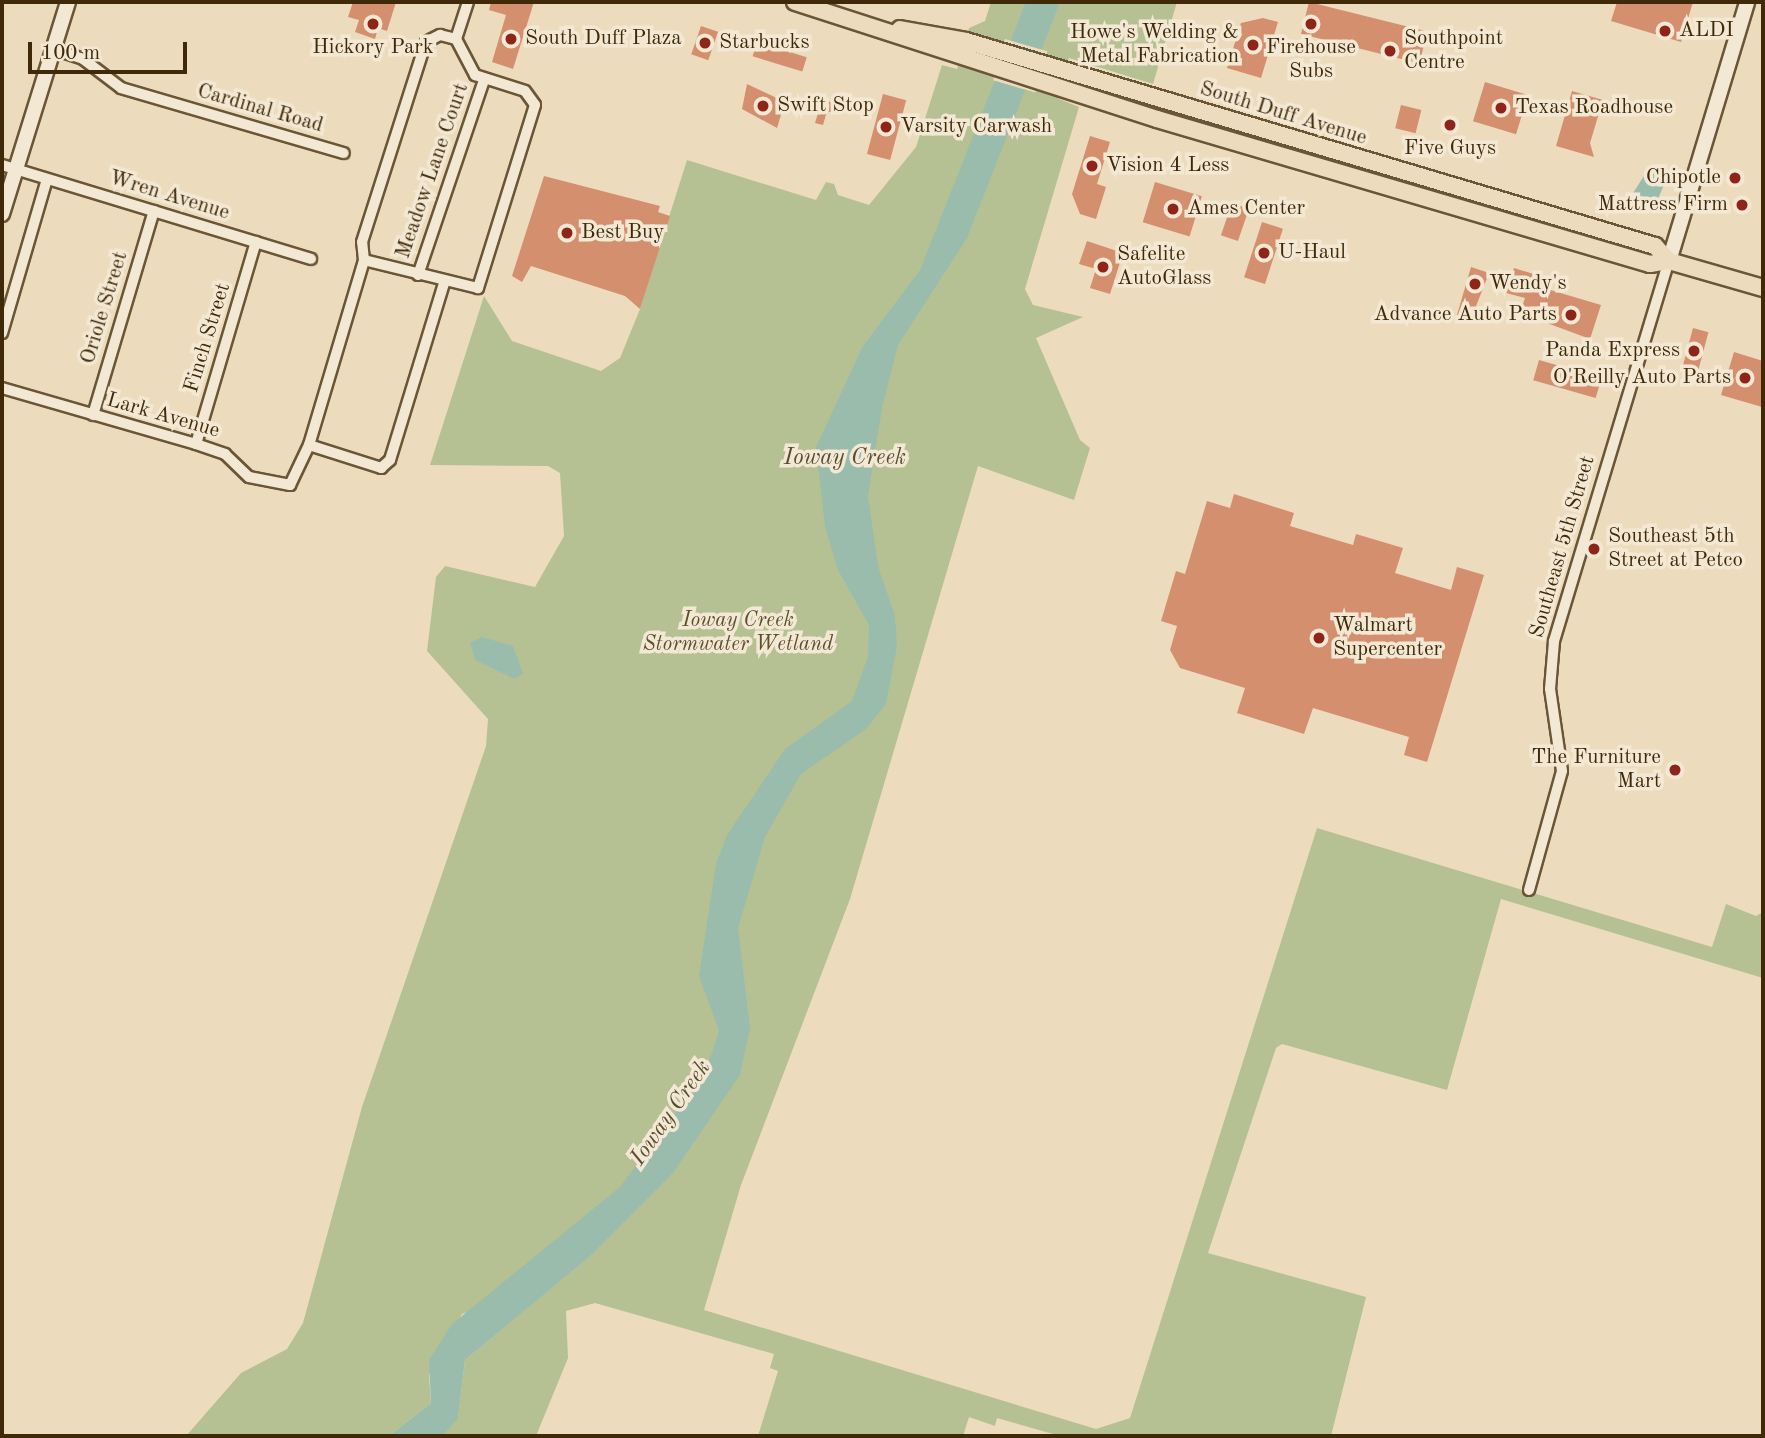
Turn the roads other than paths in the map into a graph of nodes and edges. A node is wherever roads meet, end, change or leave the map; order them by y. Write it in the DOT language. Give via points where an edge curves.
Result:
graph roads {
  1 [pos="68,2"];
  2 [pos="468,2"];
  3 [pos="795,2"];
  4 [pos="1747,2"];
  5 [pos="877,26"];
  6 [pos="456,39"];
  7 [pos="53,49"];
  8 [pos="484,80"];
  9 [pos="344,153"];
  10 [pos="9,167"];
  11 [pos="47,179"];
  12 [pos="154,211"];
  13 [pos="2,214"];
  14 [pos="256,242"];
  15 [pos="311,259"];
  16 [pos="364,260"];
  17 [pos="1670,261"];
  18 [pos="418,275"];
  19 [pos="444,283"];
  20 [pos="1763,288"];
  21 [pos="2,333"];
  22 [pos="2,388"];
  23 [pos="93,415"];
  24 [pos="196,444"];
  25 [pos="309,445"];
  26 [pos="1529,890"];
  1 -- 7 [label="street"];
  2 -- 6 [label="street"];
  3 -- 5 [label="main road, South Duff Avenue"];
  4 -- 17 [label="street"];
  5 -- 17 [label="main road, South Duff Avenue" via="960,60 1059,90 1650,264"];
  5 -- 17 [label="main road, South Duff Avenue" via="965,41 1655,246"];
  6 -- 8 [label="street, Meadow Lane Court"];
  6 -- 16 [label="street, Meadow Lane Court" via="440,35 426,42 362,243"];
  7 -- 9 [label="street, Cardinal Road" via="83,59 121,88"];
  7 -- 10 [label="street"];
  8 -- 18 [label="street, Meadow Lane Court"];
  8 -- 19 [label="street, Meadow Lane Court" via="525,91 535,105 478,288"];
  10 -- 11 [label="street, Wren Avenue"];
  10 -- 13 [label="street"];
  11 -- 12 [label="street, Wren Avenue"];
  11 -- 21 [label="street"];
  12 -- 14 [label="street, Wren Avenue"];
  12 -- 23 [label="street, Oriole Street"];
  14 -- 15 [label="street, Wren Avenue"];
  14 -- 24 [label="street, Finch Street"];
  16 -- 18 [label="street, Meadow Lane Court"];
  16 -- 25 [label="street, Meadow Lane Court"];
  17 -- 20 [label="main road, South Duff Avenue"];
  17 -- 26 [label="street, Southeast 5th Street" via="1554,641 1550,689 1562,771"];
  18 -- 19 [label="street, Meadow Lane Court"];
  19 -- 25 [label="street" via="390,460 381,468"];
  22 -- 23 [label="street, Lark Avenue"];
  23 -- 24 [label="street, Lark Avenue"];
  24 -- 25 [label="street, Lark Avenue" via="225,454 249,477 290,485"];
}
